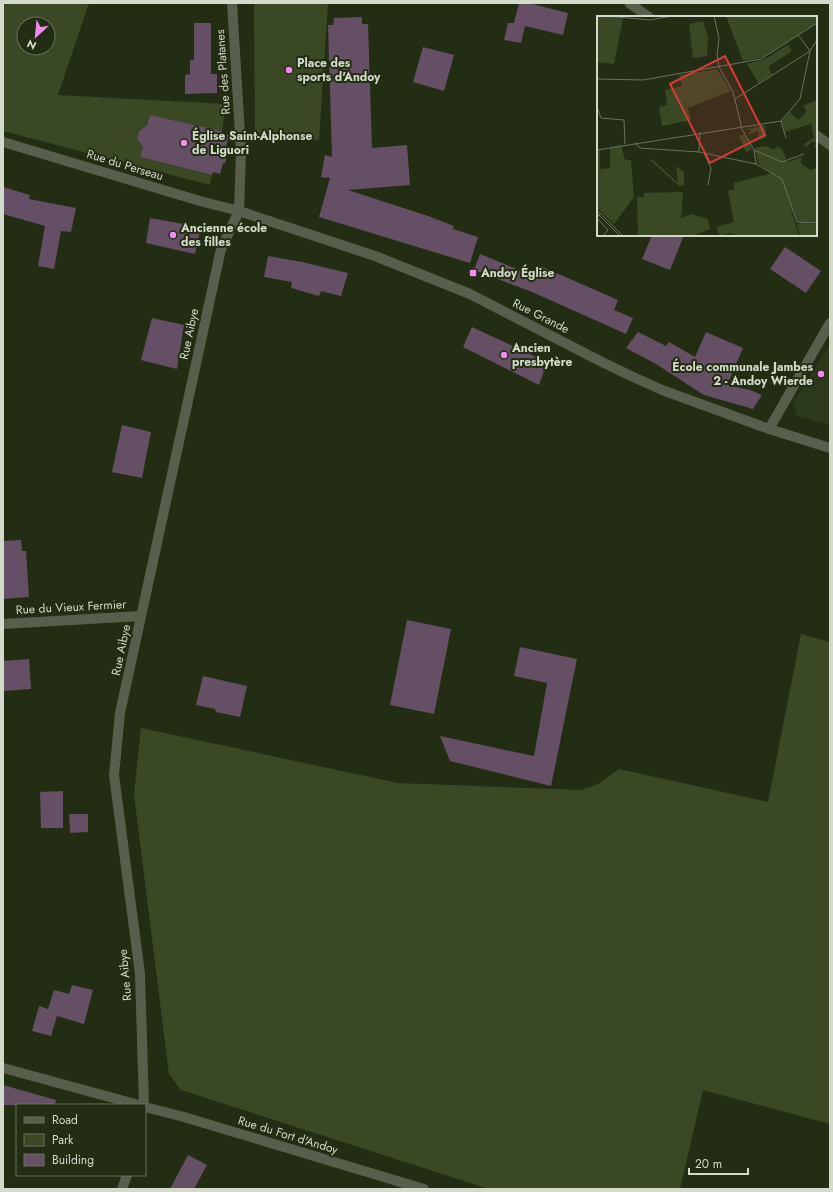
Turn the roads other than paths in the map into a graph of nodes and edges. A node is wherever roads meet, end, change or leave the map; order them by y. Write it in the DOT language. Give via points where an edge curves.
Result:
graph roads {
  1 [pos="232,3"];
  2 [pos="629,3"];
  3 [pos="648,16"];
  4 [pos="817,136"];
  5 [pos="3,142"];
  6 [pos="830,145"];
  7 [pos="239,212"];
  8 [pos="830,323"];
  9 [pos="769,429"];
  10 [pos="830,448"];
  11 [pos="141,616"];
  12 [pos="3,624"];
  13 [pos="3,1068"];
  14 [pos="135,1104"];
  15 [pos="145,1104"];
  16 [pos="146,1106"];
  17 [pos="127,1176"];
  18 [pos="122,1189"];
  19 [pos="424,1189"];
  1 -- 7 [label="street, Rue des Platanes" via="241,151"];
  2 -- 3 [label="street"];
  4 -- 6 [label="street"];
  5 -- 7 [label="street, Rue du Perseau"];
  7 -- 9 [label="street, Rue Grande" via="375,256 470,294 662,390"];
  7 -- 11 [label="street, Rue Aibye" via="221,249"];
  8 -- 9 [label="street"];
  9 -- 10 [label="street, Rue Grande"];
  11 -- 12 [label="street, Rue du Vieux Fermier"];
  11 -- 15 [label="street, Rue Aibye" via="120,713 114,775 140,974"];
  13 -- 14 [label="street"];
  16 -- 19 [label="street, Rue du Fort d'Andoy"];
  17 -- 18 [label="street"];
}
